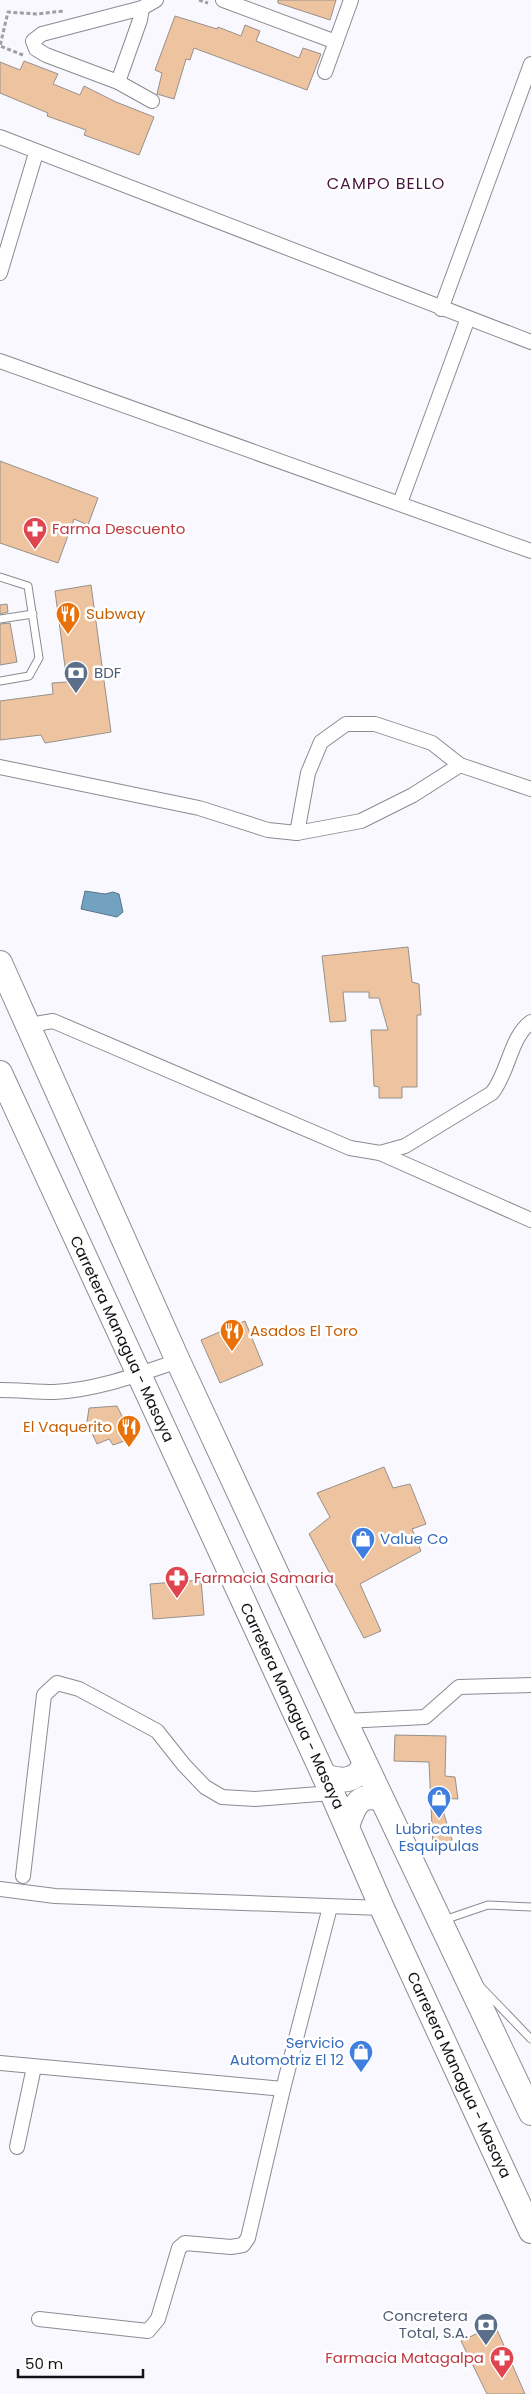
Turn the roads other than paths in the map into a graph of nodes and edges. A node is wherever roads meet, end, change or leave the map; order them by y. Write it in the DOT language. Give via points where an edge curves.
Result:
graph roads {
  1 [pos="156,0"];
  2 [pos="223,0"];
  3 [pos="351,0"];
  4 [pos="142,8"];
  5 [pos="336,42"];
  6 [pos="531,64"];
  7 [pos="325,72"];
  8 [pos="118,82"];
  9 [pos="152,101"];
  10 [pos="0,137"];
  11 [pos="36,153"];
  12 [pos="0,274"];
  13 [pos="441,309"];
  14 [pos="468,318"];
  15 [pos="531,342"];
  16 [pos="0,361"];
  17 [pos="400,503"];
  18 [pos="531,551"];
  19 [pos="0,577"];
  20 [pos="33,614"];
  21 [pos="0,619"];
  22 [pos="0,681"];
  23 [pos="460,765"];
  24 [pos="0,767"];
  25 [pos="531,789"];
  26 [pos="297,833"];
  27 [pos="0,963"];
  28 [pos="531,1022"];
  29 [pos="29,1025"];
  30 [pos="0,1073"];
  31 [pos="380,1153"];
  32 [pos="531,1220"];
  33 [pos="178,1360"];
  34 [pos="138,1375"];
  35 [pos="0,1390"];
  36 [pos="531,1685"];
  37 [pos="345,1721"];
  38 [pos="365,1765"];
  39 [pos="328,1784"];
  40 [pos="381,1799"];
  41 [pos="347,1826"];
  42 [pos="23,1876"];
  43 [pos="0,1888"];
  44 [pos="330,1907"];
  45 [pos="531,1907"];
  46 [pos="382,1908"];
  47 [pos="440,1922"];
  48 [pos="463,1967"];
  49 [pos="531,2039"];
  50 [pos="0,2064"];
  51 [pos="34,2067"];
  52 [pos="283,2088"];
  53 [pos="531,2113"];
  54 [pos="17,2147"];
  55 [pos="531,2231"];
  56 [pos="39,2319"];
  1 -- 4 [label="street"];
  2 -- 5 [label="street"];
  3 -- 5 [label="street"];
  4 -- 8 [label="street"];
  4 -- 8 [label="street" via="42,34 33,41 36,49 46,55"];
  5 -- 7 [label="street"];
  6 -- 13 [label="street"];
  8 -- 9 [label="street"];
  10 -- 11 [label="street"];
  11 -- 12 [label="street"];
  11 -- 13 [label="street"];
  13 -- 14 [label="street"];
  14 -- 15 [label="street"];
  14 -- 17 [label="street"];
  16 -- 17 [label="street"];
  17 -- 18 [label="street"];
  19 -- 20 [label="lane" via="28,586"];
  20 -- 21 [label="lane"];
  20 -- 22 [label="lane" via="39,658 28,676"];
  23 -- 25 [label="street"];
  23 -- 26 [label="street" via="413,795 360,821"];
  23 -- 26 [label="street" via="432,743 375,724 346,724 322,742 308,773"];
  24 -- 26 [label="street" via="199,808 268,830"];
  27 -- 29 [label="highway"];
  28 -- 31 [label="street" via="519,1034 501,1081 492,1092 405,1146"];
  29 -- 31 [label="street" via="53,1021 350,1148"];
  29 -- 33 [label="highway"];
  30 -- 34 [label="highway, Carretera Managua - Masaya"];
  31 -- 32 [label="street"];
  33 -- 34 [label="street"];
  33 -- 37 [label="highway"];
  34 -- 35 [label="street" via="63,1391"];
  34 -- 39 [label="highway, Carretera Managua - Masaya"];
  36 -- 37 [label="street" via="459,1687 425,1717"];
  37 -- 38 [label="highway"];
  38 -- 39 [label="highway" via="352,1779"];
  38 -- 40 [label="highway"];
  39 -- 41 [label="highway, Carretera Managua - Masaya"];
  39 -- 42 [label="street" via="255,1799 222,1797 205,1787 184,1766 157,1730 80,1689 57,1682 44,1695"];
  40 -- 41 [label="highway" via="371,1796 362,1799"];
  40 -- 47 [label="highway"];
  41 -- 46 [label="highway, Carretera Managua - Masaya"];
  43 -- 44 [label="street" via="55,1896"];
  44 -- 46 [label="street"];
  44 -- 52 [label="street"];
  45 -- 47 [label="lane" via="488,1905"];
  46 -- 55 [label="highway, Carretera Managua - Masaya"];
  47 -- 48 [label="highway"];
  48 -- 49 [label="lane"];
  48 -- 53 [label="highway"];
  50 -- 51 [label="street"];
  51 -- 52 [label="street"];
  51 -- 54 [label="street"];
  52 -- 56 [label="street" via="248,2238 243,2245 231,2248 185,2243 179,2248 158,2320 148,2331"];
}
